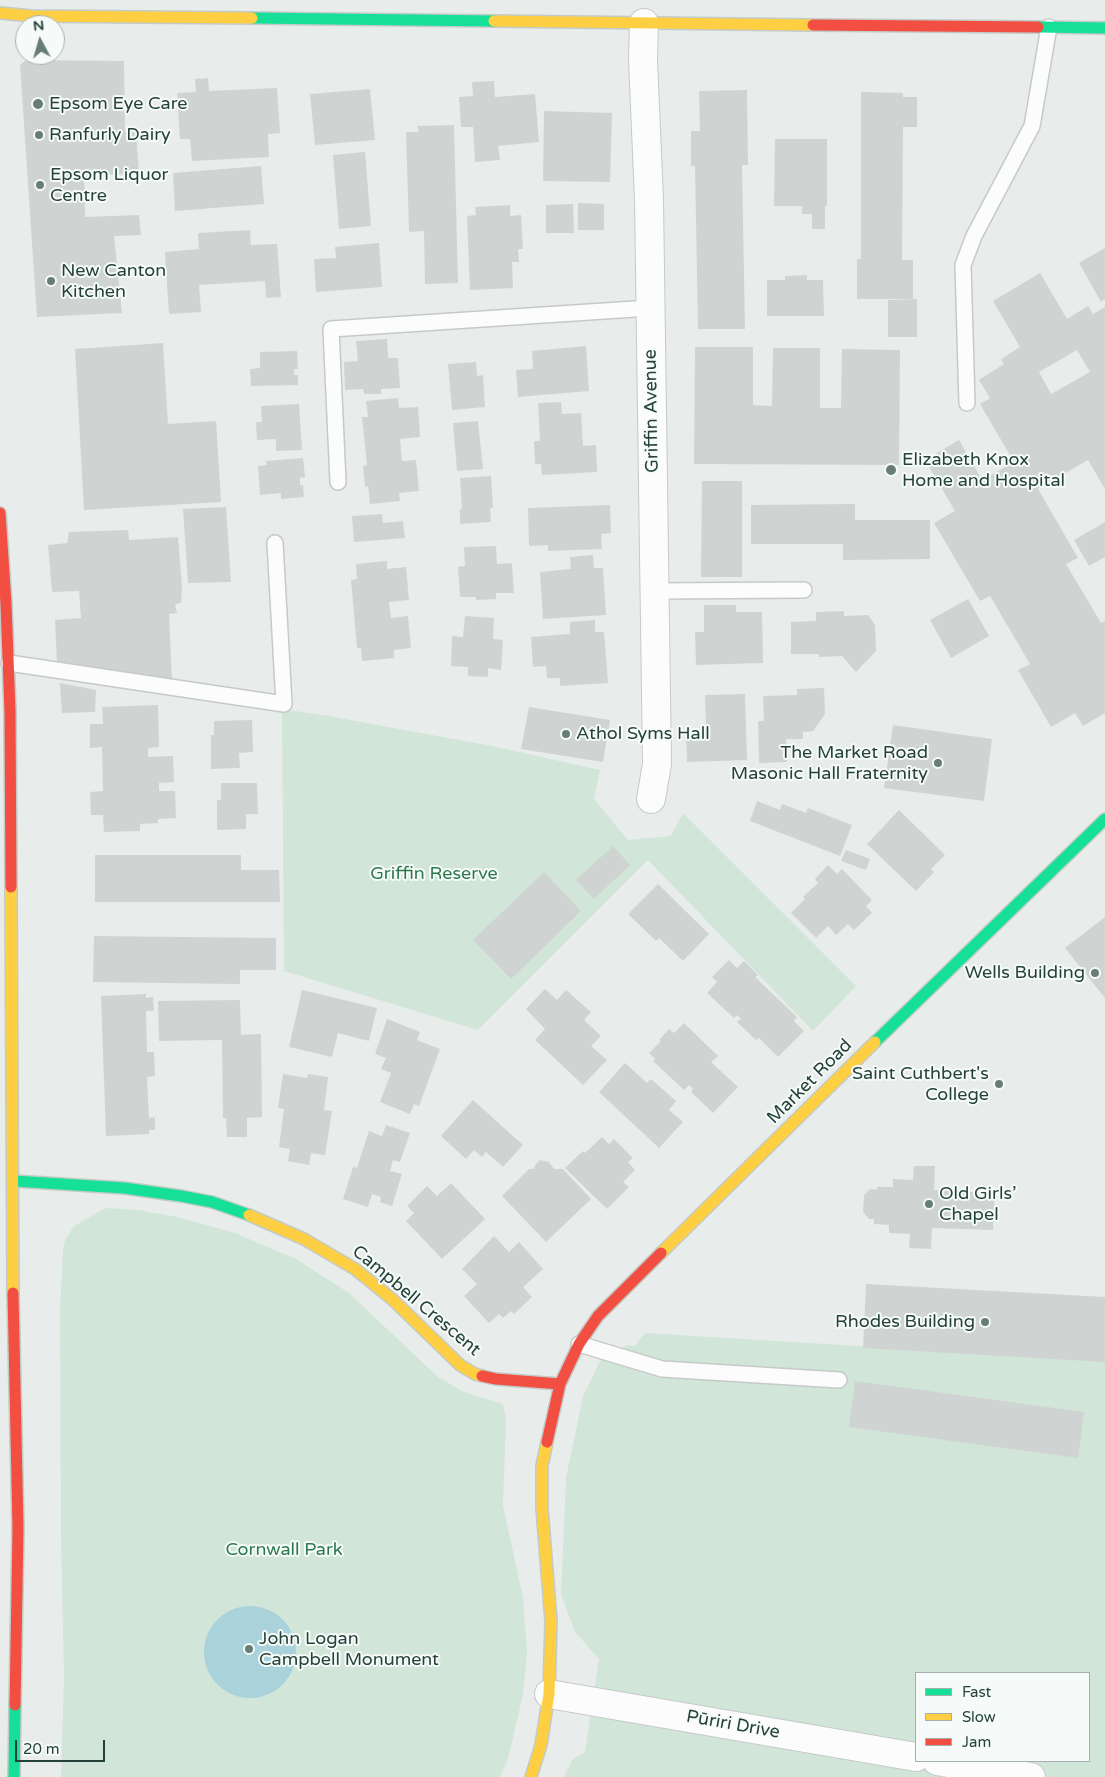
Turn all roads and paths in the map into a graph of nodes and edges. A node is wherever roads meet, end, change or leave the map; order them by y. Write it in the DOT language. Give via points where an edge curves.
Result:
graph roads {
  1 [pos="0,13"];
  2 [pos="644,23"];
  3 [pos="1049,27"];
  4 [pos="1105,28"];
  5 [pos="650,308"];
  6 [pos="967,403"];
  7 [pos="338,482"];
  8 [pos="0,513"];
  9 [pos="275,542"];
  10 [pos="804,590"];
  11 [pos="655,591"];
  12 [pos="8,663"];
  13 [pos="5,711"];
  14 [pos="650,799"];
  15 [pos="1105,819"];
  16 [pos="14,1181"];
  17 [pos="7,1292"];
  18 [pos="579,1344"];
  19 [pos="839,1380"];
  20 [pos="560,1384"];
  21 [pos="549,1694"];
  22 [pos="915,1757"];
  23 [pos="943,1762"];
  24 [pos="14,1777"];
  25 [pos="531,1777"];
  26 [pos="1031,1777"];
  1 -- 2 [label="main road" via="32,16"];
  2 -- 3 [label="main road"];
  2 -- 5 [label="street, Griffin Avenue"];
  3 -- 4 [label="main road"];
  3 -- 6 [label="lane" via="1032,126 974,236 963,265"];
  5 -- 7 [label="lane" via="331,329"];
  5 -- 11 [label="street, Griffin Avenue"];
  8 -- 12 [label="main road"];
  9 -- 12 [label="lane" via="284,704"];
  10 -- 11 [label="lane"];
  11 -- 14 [label="street, Griffin Avenue" via="657,764"];
  12 -- 13 [label="main road"];
  13 -- 16 [label="main road"];
  15 -- 18 [label="main road, Market Road" via="622,1291 598,1316"];
  16 -- 17 [label="main road"];
  16 -- 20 [label="main road, Campbell Crescent" via="124,1188 181,1196 212,1202 256,1217 304,1239 355,1269 392,1299 460,1365 475,1374 503,1380"];
  17 -- 24 [label="main road" via="18,1529"];
  18 -- 19 [label="lane" via="662,1369"];
  18 -- 20 [label="main road, Market Road"];
  20 -- 21 [label="main road" via="542,1466 551,1622"];
  21 -- 22 [label="street, Pūriri Drive"];
  21 -- 25 [label="main road" via="541,1745"];
  23 -- 26 [label="street"];
}
